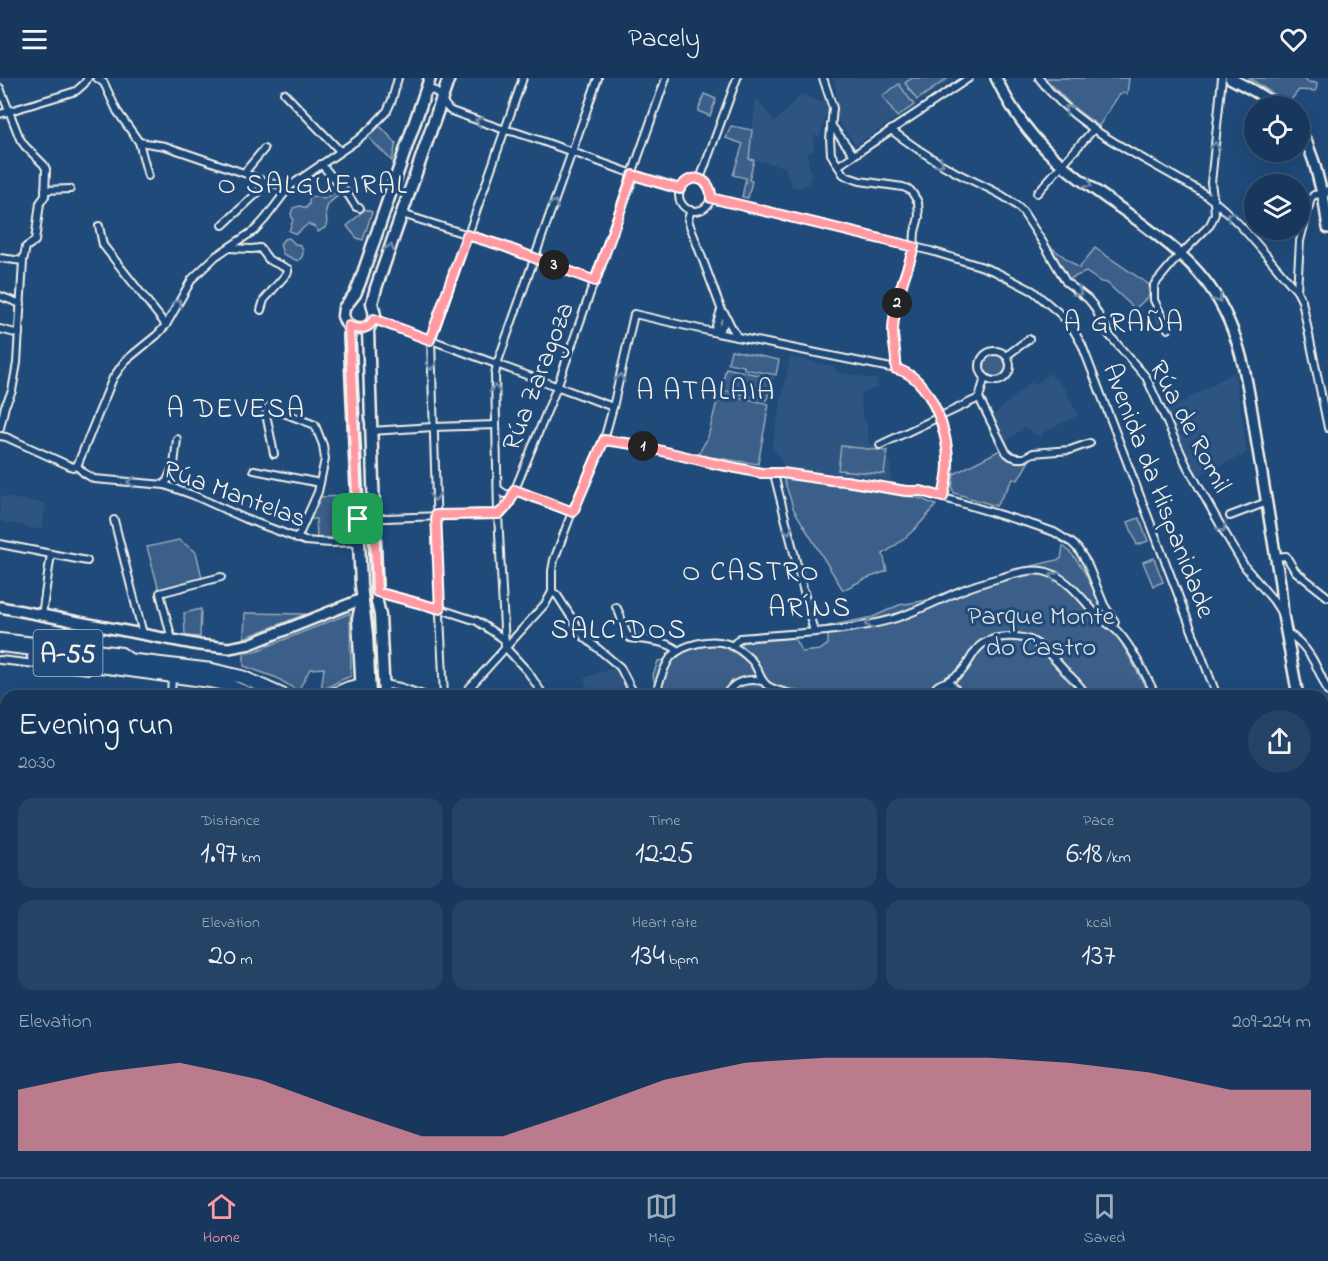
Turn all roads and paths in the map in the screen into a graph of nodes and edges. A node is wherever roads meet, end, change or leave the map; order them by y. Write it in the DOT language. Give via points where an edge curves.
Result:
graph roads {
  1 [pos="88,78"];
  2 [pos="97,78"];
  3 [pos="398,78"];
  4 [pos="430,78"];
  5 [pos="449,78"];
  6 [pos="524,78"];
  7 [pos="598,78"];
  8 [pos="666,78"];
  9 [pos="737,78"];
  10 [pos="823,78"];
  11 [pos="969,78"];
  12 [pos="996,78"];
  13 [pos="1039,78"];
  14 [pos="1222,78"];
  15 [pos="1230,78"];
  16 [pos="0,88"];
  17 [pos="284,93"];
  18 [pos="425,93"];
  19 [pos="1262,96"];
  20 [pos="441,100"];
  21 [pos="9,111"];
  22 [pos="0,114"];
  23 [pos="830,124"];
  24 [pos="505,130"];
  25 [pos="891,130"];
  26 [pos="1093,130"];
  27 [pos="139,142"];
  28 [pos="264,149"];
  29 [pos="340,151"];
  30 [pos="573,152"];
  31 [pos="1310,152"];
  32 [pos="854,155"];
  33 [pos="321,164"];
  34 [pos="1062,165"];
  35 [pos="838,166"];
  36 [pos="244,173"];
  37 [pos="633,175"];
  38 [pos="148,176"];
  39 [pos="700,179"];
  40 [pos="267,183"];
  41 [pos="290,186"];
  42 [pos="70,189"];
  43 [pos="680,189"];
  44 [pos="45,190"];
  45 [pos="1325,192"];
  46 [pos="1037,193"];
  47 [pos="711,198"];
  48 [pos="1214,202"];
  49 [pos="360,208"];
  50 [pos="691,210"];
  51 [pos="402,214"];
  52 [pos="223,225"];
  53 [pos="99,226"];
  54 [pos="1328,228"];
  55 [pos="467,235"];
  56 [pos="914,247"];
  57 [pos="229,248"];
  58 [pos="1181,254"];
  59 [pos="0,258"];
  60 [pos="535,259"];
  61 [pos="23,261"];
  62 [pos="595,281"];
  63 [pos="1297,291"];
  64 [pos="0,296"];
  65 [pos="352,298"];
  66 [pos="372,303"];
  67 [pos="21,304"];
  68 [pos="721,309"];
  69 [pos="261,310"];
  70 [pos="372,322"];
  71 [pos="166,325"];
  72 [pos="349,326"];
  73 [pos="0,329"];
  74 [pos="1168,329"];
  75 [pos="717,333"];
  76 [pos="19,334"];
  77 [pos="737,336"];
  78 [pos="1029,339"];
  79 [pos="430,340"];
  80 [pos="1006,356"];
  81 [pos="497,364"];
  82 [pos="896,369"];
  83 [pos="985,377"];
  84 [pos="557,387"];
  85 [pos="979,398"];
  86 [pos="613,407"];
  87 [pos="939,416"];
  88 [pos="496,424"];
  89 [pos="433,427"];
  90 [pos="0,428"];
  91 [pos="1328,428"];
  92 [pos="371,431"];
  93 [pos="0,436"];
  94 [pos="177,440"];
  95 [pos="604,440"];
  96 [pos="1090,444"];
  97 [pos="880,445"];
  98 [pos="274,454"];
  99 [pos="77,466"];
  100 [pos="254,470"];
  101 [pos="774,474"];
  102 [pos="320,483"];
  103 [pos="165,485"];
  104 [pos="498,489"];
  105 [pos="514,493"];
  106 [pos="943,497"];
  107 [pos="1267,502"];
  108 [pos="573,512"];
  109 [pos="498,514"];
  110 [pos="436,515"];
  111 [pos="1230,516"];
  112 [pos="374,518"];
  113 [pos="358,519"];
  114 [pos="114,520"];
  115 [pos="297,539"];
  116 [pos="359,542"];
  117 [pos="0,544"];
  118 [pos="51,554"];
  119 [pos="1275,557"];
  120 [pos="87,561"];
  121 [pos="221,577"];
  122 [pos="552,592"];
  123 [pos="377,597"];
  124 [pos="1328,597"];
  125 [pos="362,599"];
  126 [pos="0,607"];
  127 [pos="616,607"];
  128 [pos="440,609"];
  129 [pos="42,615"];
  130 [pos="1283,615"];
  131 [pos="1113,627"];
  132 [pos="814,632"];
  133 [pos="1286,632"];
  134 [pos="143,634"];
  135 [pos="0,637"];
  136 [pos="172,640"];
  137 [pos="505,643"];
  138 [pos="0,645"];
  139 [pos="732,646"];
  140 [pos="678,651"];
  141 [pos="0,653"];
  142 [pos="0,660"];
  143 [pos="136,666"];
  144 [pos="172,675"];
  145 [pos="762,681"];
  146 [pos="946,682"];
  147 [pos="384,684"];
  148 [pos="657,688"];
  149 [pos="171,690"];
  150 [pos="240,690"];
  151 [pos="271,690"];
  152 [pos="343,690"];
  153 [pos="362,690"];
  154 [pos="370,690"];
  155 [pos="377,690"];
  156 [pos="384,690"];
  157 [pos="409,690"];
  158 [pos="444,690"];
  159 [pos="467,690"];
  160 [pos="540,690"];
  161 [pos="631,690"];
  162 [pos="729,690"];
  163 [pos="777,690"];
  164 [pos="935,690"];
  165 [pos="956,690"];
  166 [pos="1082,690"];
  167 [pos="1153,690"];
  168 [pos="1215,690"];
  169 [pos="1297,690"];
  170 [pos="1327,690"];
  1 -- 21 [label="street" via="76,91"];
  2 -- 27 [label="street" via="104,83 117,111"];
  3 -- 29 [label="street" via="387,111 367,132"];
  4 -- 18 [label="main road"];
  5 -- 20 [label="main road"];
  6 -- 24 [label="street"];
  7 -- 30 [label="street"];
  8 -- 37 [label="street, Rúa Zaragoza"];
  9 -- 39 [label="street"];
  10 -- 23 [label="street" via="833,108"];
  11 -- 25 [label="street"];
  12 -- 34 [label="main road" via="1035,138"];
  26 -- 13 [label="street, one-way"];
  48 -- 14 [label="street, one-way" via="1211,183"];
  15 -- 19 [label="main road"];
  16 -- 21 [label="street"];
  17 -- 29 [label="street"];
  18 -- 20 [label="street" via="433,90"];
  18 -- 65 [label="main road"];
  24 -- 20 [label="street, one-way" via="451,111"];
  20 -- 51 [label="main road"];
  21 -- 22 [label="street"];
  21 -- 44 [label="street" via="25,146 46,169"];
  23 -- 32 [label="street"];
  23 -- 35 [label="street" via="831,154"];
  24 -- 30 [label="street"];
  24 -- 55 [label="street"];
  25 -- 32 [label="street"];
  25 -- 130 [label="street, Rúa de Romil, one-way" via="951,170 1019,207 1066,282 1088,299 1110,336 1146,377 1188,466 1234,549"];
  26 -- 34 [label="street"];
  26 -- 48 [label="street"];
  27 -- 36 [label="street" via="165,146"];
  27 -- 38 [label="street"];
  28 -- 36 [label="street"];
  29 -- 33 [label="street"];
  30 -- 37 [label="street"];
  60 -- 30 [label="street, one-way"];
  31 -- 45 [label="main road"];
  32 -- 35 [label="street"];
  33 -- 41 [label="street"];
  33 -- 49 [label="street"];
  34 -- 46 [label="street"];
  34 -- 58 [label="main road, one-way"];
  35 -- 56 [label="street" via="848,177 903,187 914,194 919,212"];
  36 -- 40 [label="street"];
  37 -- 43 [label="street"];
  37 -- 62 [label="street, Rúa Zaragoza"];
  39 -- 43 [label="street" via="686,182"];
  39 -- 47 [label="street" via="708,185"];
  40 -- 41 [label="street"];
  40 -- 52 [label="street"];
  41 -- 57 [label="street" via="255,230"];
  42 -- 44 [label="street"];
  43 -- 50 [label="street" via="680,200"];
  44 -- 61 [label="street" via="35,241 26,247"];
  45 -- 54 [label="main road"];
  45 -- 63 [label="street" via="1311,198 1300,242"];
  47 -- 50 [label="street" via="704,208"];
  47 -- 56 [label="street, Avenida da Hispanidade"];
  48 -- 58 [label="street" via="1215,214 1210,225"];
  63 -- 48 [label="street, one-way" via="1237,221"];
  50 -- 68 [label="street" via="688,223"];
  51 -- 55 [label="street"];
  66 -- 51 [label="main road, one-way"];
  53 -- 71 [label="street" via="103,245"];
  55 -- 60 [label="street"];
  55 -- 79 [label="street"];
  56 -- 82 [label="street" via="898,296 893,327"];
  56 -- 168 [label="street, Avenida da Hispanidade" via="1004,276 1033,291 1070,324 1087,358"];
  57 -- 69 [label="street" via="260,248 269,260 288,269"];
  71 -- 57 [label="street, one-way" via="192,279"];
  58 -- 74 [label="street" via="1154,285 1154,300"];
  58 -- 107 [label="main road, one-way" via="1213,291 1234,332 1245,369"];
  59 -- 61 [label="street"];
  60 -- 62 [label="street"];
  60 -- 81 [label="street"];
  61 -- 67 [label="street"];
  62 -- 84 [label="street, Rúa Zaragoza"];
  63 -- 91 [label="street"];
  64 -- 67 [label="street"];
  65 -- 66 [label="main road" via="363,297"];
  65 -- 72 [label="main road" via="343,312"];
  66 -- 70 [label="main road"];
  67 -- 76 [label="street"];
  68 -- 75 [label="street"];
  68 -- 77 [label="street"];
  70 -- 72 [label="main road" via="360,330"];
  70 -- 79 [label="street"];
  70 -- 92 [label="main road" via="368,332"];
  71 -- 99 [label="street" via="125,361 113,378"];
  72 -- 113 [label="main road"];
  73 -- 76 [label="street"];
  75 -- 77 [label="street"];
  86 -- 75 [label="street, one-way" via="634,314"];
  76 -- 90 [label="street" via="12,391"];
  77 -- 82 [label="street"];
  78 -- 80 [label="street"];
  79 -- 81 [label="street"];
  79 -- 89 [label="street, one-way"];
  80 -- 83 [label="street" via="1010,366 1007,375 994,381"];
  80 -- 83 [label="street" via="993,351 985,356 980,369"];
  81 -- 84 [label="street"];
  88 -- 81 [label="street, one-way"];
  82 -- 87 [label="street" via="908,373 919,384"];
  83 -- 85 [label="street"];
  84 -- 86 [label="street"];
  84 -- 105 [label="street, Rúa Zaragoza"];
  85 -- 87 [label="street"];
  85 -- 96 [label="street" via="1011,456 1024,458 1033,453"];
  86 -- 95 [label="street"];
  87 -- 97 [label="street"];
  87 -- 106 [label="street" via="948,454"];
  88 -- 89 [label="street"];
  88 -- 104 [label="street"];
  89 -- 92 [label="street"];
  89 -- 110 [label="street, one-way"];
  92 -- 112 [label="main road"];
  93 -- 99 [label="street, Rúa Mantelas"];
  94 -- 103 [label="street" via="174,465"];
  95 -- 101 [label="street"];
  95 -- 108 [label="street"];
  98 -- 102 [label="street" via="268,407 315,425 325,459"];
  103 -- 99 [label="street, Rúa Mantelas, one-way" via="94,479"];
  100 -- 102 [label="street"];
  101 -- 106 [label="street"];
  101 -- 132 [label="street, one-way"];
  102 -- 115 [label="street"];
  103 -- 115 [label="street, Rúa Mantelas"];
  104 -- 105 [label="street" via="505,494"];
  104 -- 109 [label="street"];
  105 -- 108 [label="street"];
  105 -- 109 [label="street, Rúa Zaragoza"];
  106 -- 131 [label="street" via="1054,532 1072,543 1087,563 1115,622"];
  107 -- 111 [label="street"];
  107 -- 119 [label="main road"];
  108 -- 122 [label="street" via="554,560"];
  109 -- 110 [label="street"];
  109 -- 137 [label="street"];
  110 -- 112 [label="street"];
  110 -- 128 [label="street"];
  112 -- 113 [label="street"];
  112 -- 123 [label="main road"];
  113 -- 116 [label="main road"];
  114 -- 134 [label="street"];
  115 -- 116 [label="street, Rúa Mantelas" via="316,543"];
  116 -- 125 [label="main road"];
  117 -- 118 [label="street"];
  118 -- 120 [label="street"];
  118 -- 129 [label="street"];
  119 -- 124 [label="street" via="1286,556 1295,572"];
  119 -- 130 [label="main road"];
  121 -- 136 [label="street" via="160,593"];
  122 -- 137 [label="street" via="546,603"];
  122 -- 161 [label="street" via="584,637 620,667"];
  123 -- 128 [label="street"];
  123 -- 147 [label="main road"];
  123 -- 155 [label="main road"];
  125 -- 136 [label="main road" via="250,644 218,648"];
  125 -- 153 [label="main road" via="358,619"];
  125 -- 154 [label="main road"];
  126 -- 129 [label="main road"];
  127 -- 140 [label="street" via="630,638 664,643"];
  128 -- 137 [label="street" via="477,621"];
  128 -- 158 [label="street"];
  129 -- 134 [label="main road"];
  130 -- 133 [label="main road"];
  131 -- 132 [label="street, one-way" via="1069,585 1053,574 1036,571 972,586 893,619"];
  131 -- 167 [label="street"];
  132 -- 139 [label="street" via="740,638"];
  133 -- 169 [label="main road"];
  133 -- 170 [label="street" via="1313,659"];
  134 -- 136 [label="main road"];
  135 -- 143 [label="street" via="122,651"];
  137 -- 159 [label="street"];
  137 -- 160 [label="street"];
  138 -- 143 [label="highway, A-55"];
  139 -- 140 [label="street" via="702,643"];
  139 -- 145 [label="street" via="753,662"];
  140 -- 148 [label="street" via="670,658"];
  141 -- 143 [label="highway, A-55"];
  142 -- 143 [label="street" via="119,674"];
  143 -- 144 [label="highway, A-55"];
  143 -- 151 [label="highway, A-55" via="212,670 242,677"];
  144 -- 149 [label="street"];
  144 -- 150 [label="highway, A-55"];
  145 -- 162 [label="street" via="742,681"];
  145 -- 163 [label="street"];
  146 -- 164 [label="street"];
  146 -- 165 [label="street"];
  146 -- 166 [label="street" via="962,672 984,643 1014,638 1035,642"];
  147 -- 156 [label="main road"];
  147 -- 157 [label="street"];
  152 -- 153 [label="highway"];
}
